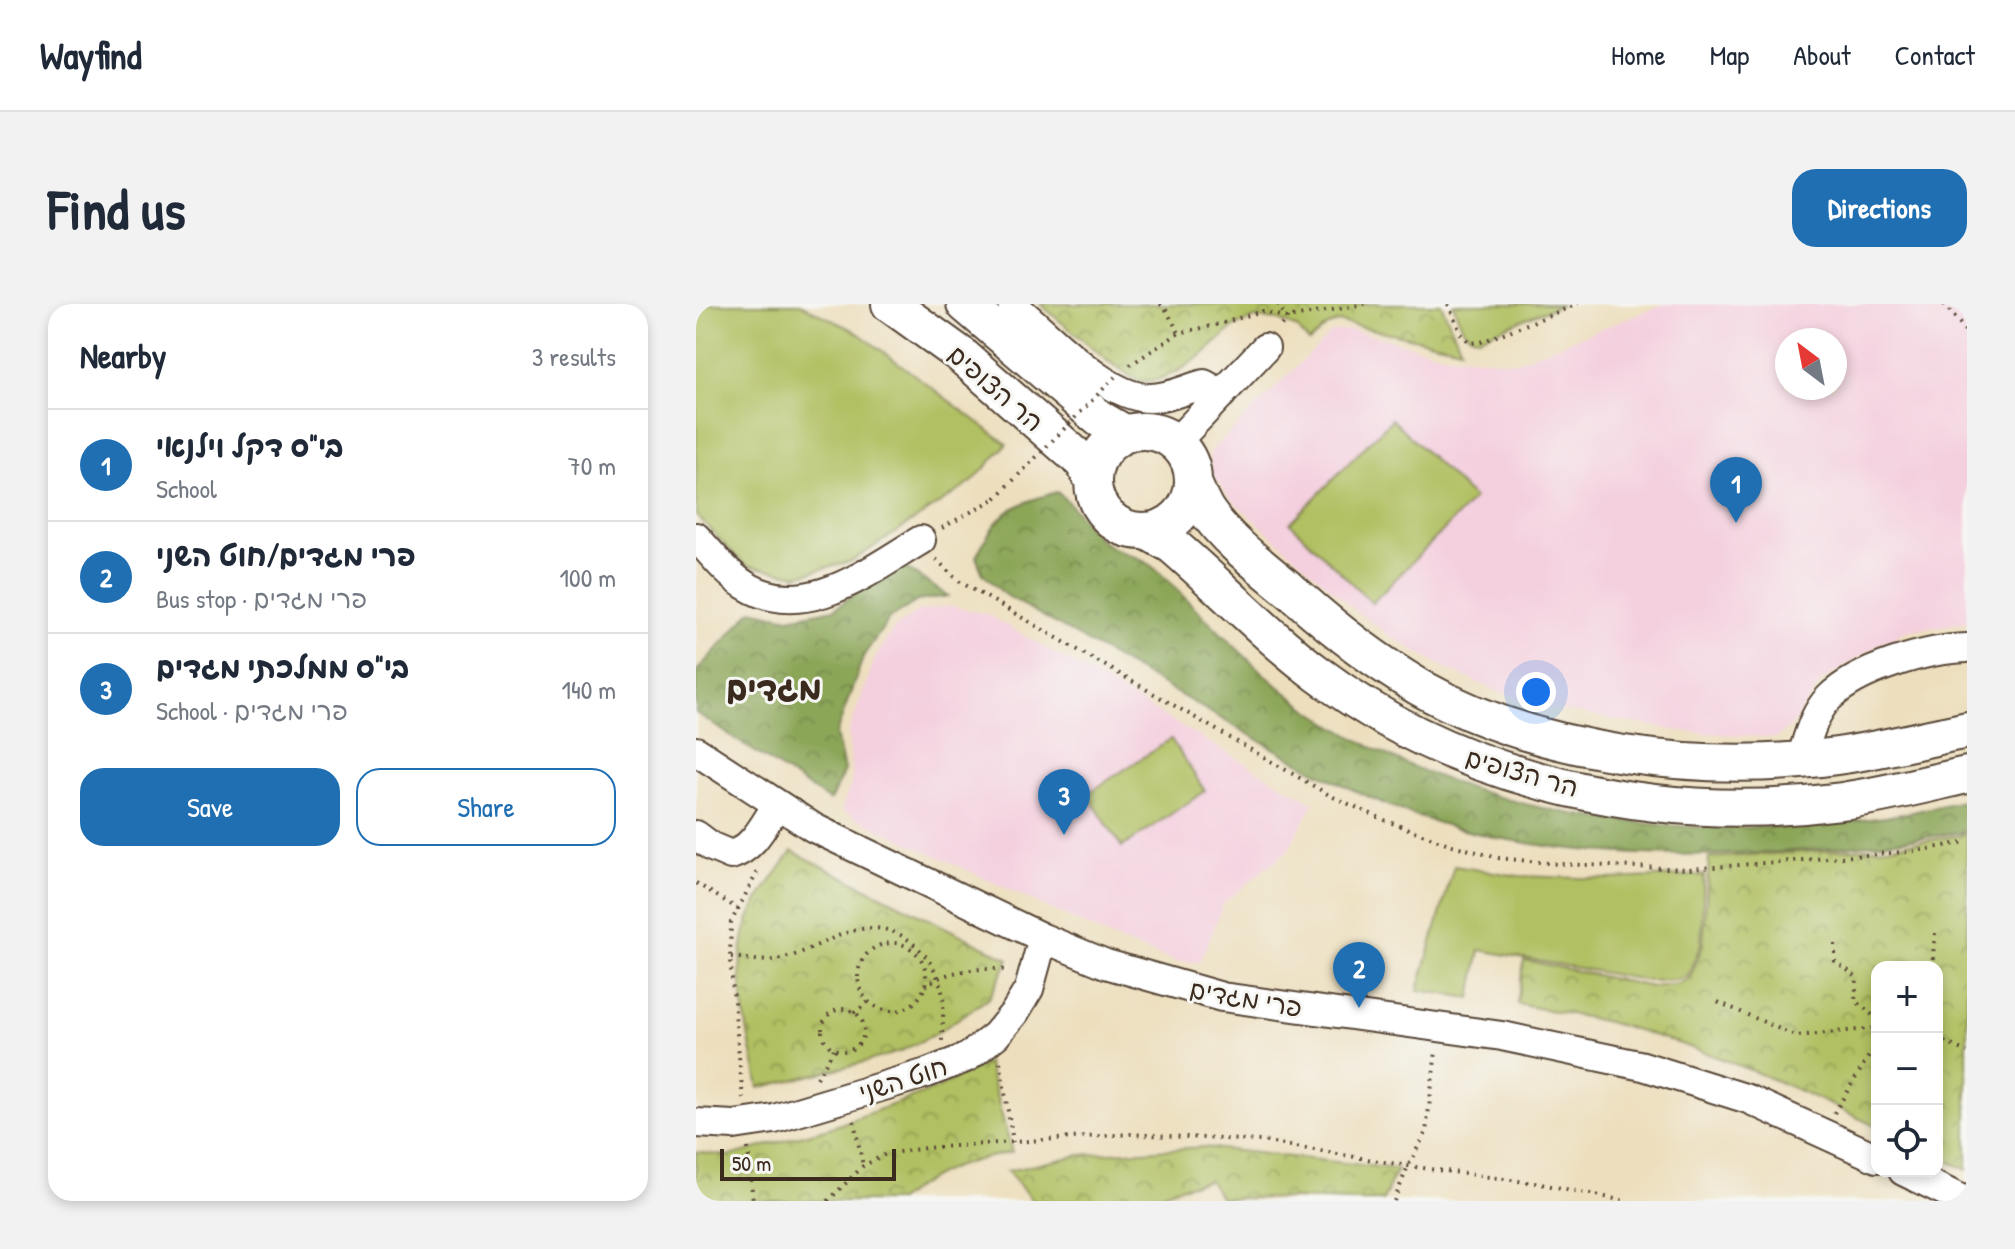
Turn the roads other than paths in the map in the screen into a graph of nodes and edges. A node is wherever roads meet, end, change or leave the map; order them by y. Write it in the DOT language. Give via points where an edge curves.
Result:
graph roads {
  1 [pos="890,304"];
  2 [pos="965,304"];
  3 [pos="1012,304"];
  4 [pos="1265,348"];
  5 [pos="1222,394"];
  6 [pos="1126,434"];
  7 [pos="1175,443"];
  8 [pos="1093,480"];
  9 [pos="1193,483"];
  10 [pos="1147,531"];
  11 [pos="696,537"];
  12 [pos="921,540"];
  13 [pos="1967,648"];
  14 [pos="1967,730"];
  15 [pos="696,751"];
  16 [pos="1801,759"];
  17 [pos="1967,775"];
  18 [pos="777,805"];
  19 [pos="696,835"];
  20 [pos="1043,938"];
  21 [pos="696,1123"];
  22 [pos="1871,1155"];
  23 [pos="1915,1177"];
  24 [pos="1965,1201"];
  1 -- 8 [label="main road, הר הצופים" via="961,355 1083,462"];
  2 -- 6 [label="main road, הר הצופים" via="1100,419"];
  3 -- 5 [label="street" via="1084,367 1126,395 1169,396 1204,384"];
  4 -- 5 [label="street"];
  5 -- 7 [label="street"];
  6 -- 7 [label="main road" via="1160,434"];
  6 -- 8 [label="main road" via="1105,448"];
  7 -- 9 [label="main road" via="1191,466"];
  8 -- 10 [label="main road" via="1096,498 1114,522"];
  9 -- 10 [label="main road" via="1180,515"];
  9 -- 16 [label="main road, הר הצופים" via="1224,531 1343,638 1421,688 1467,710 1620,753 1717,762"];
  10 -- 17 [label="main road, הר הצופים" via="1172,545 1316,673 1400,727 1497,769 1613,797 1730,806 1842,801"];
  11 -- 12 [label="street" via="745,585 776,599 833,591"];
  13 -- 16 [label="street" via="1918,654 1844,686 1818,713"];
  14 -- 16 [label="main road, הר הצופים" via="1836,757"];
  15 -- 18 [label="street, פרי מגדים"];
  18 -- 19 [label="street" via="748,848 738,853 712,847"];
  18 -- 20 [label="street, פרי מגדים" via="814,828"];
  20 -- 21 [label="street, חוט השני, bridge" via="1034,974 1015,1012 968,1057 774,1119"];
  20 -- 22 [label="street, פרי מגדים" via="1106,964 1222,997 1502,1036 1643,1066 1748,1099"];
  23 -- 24 [label="street"];
}
